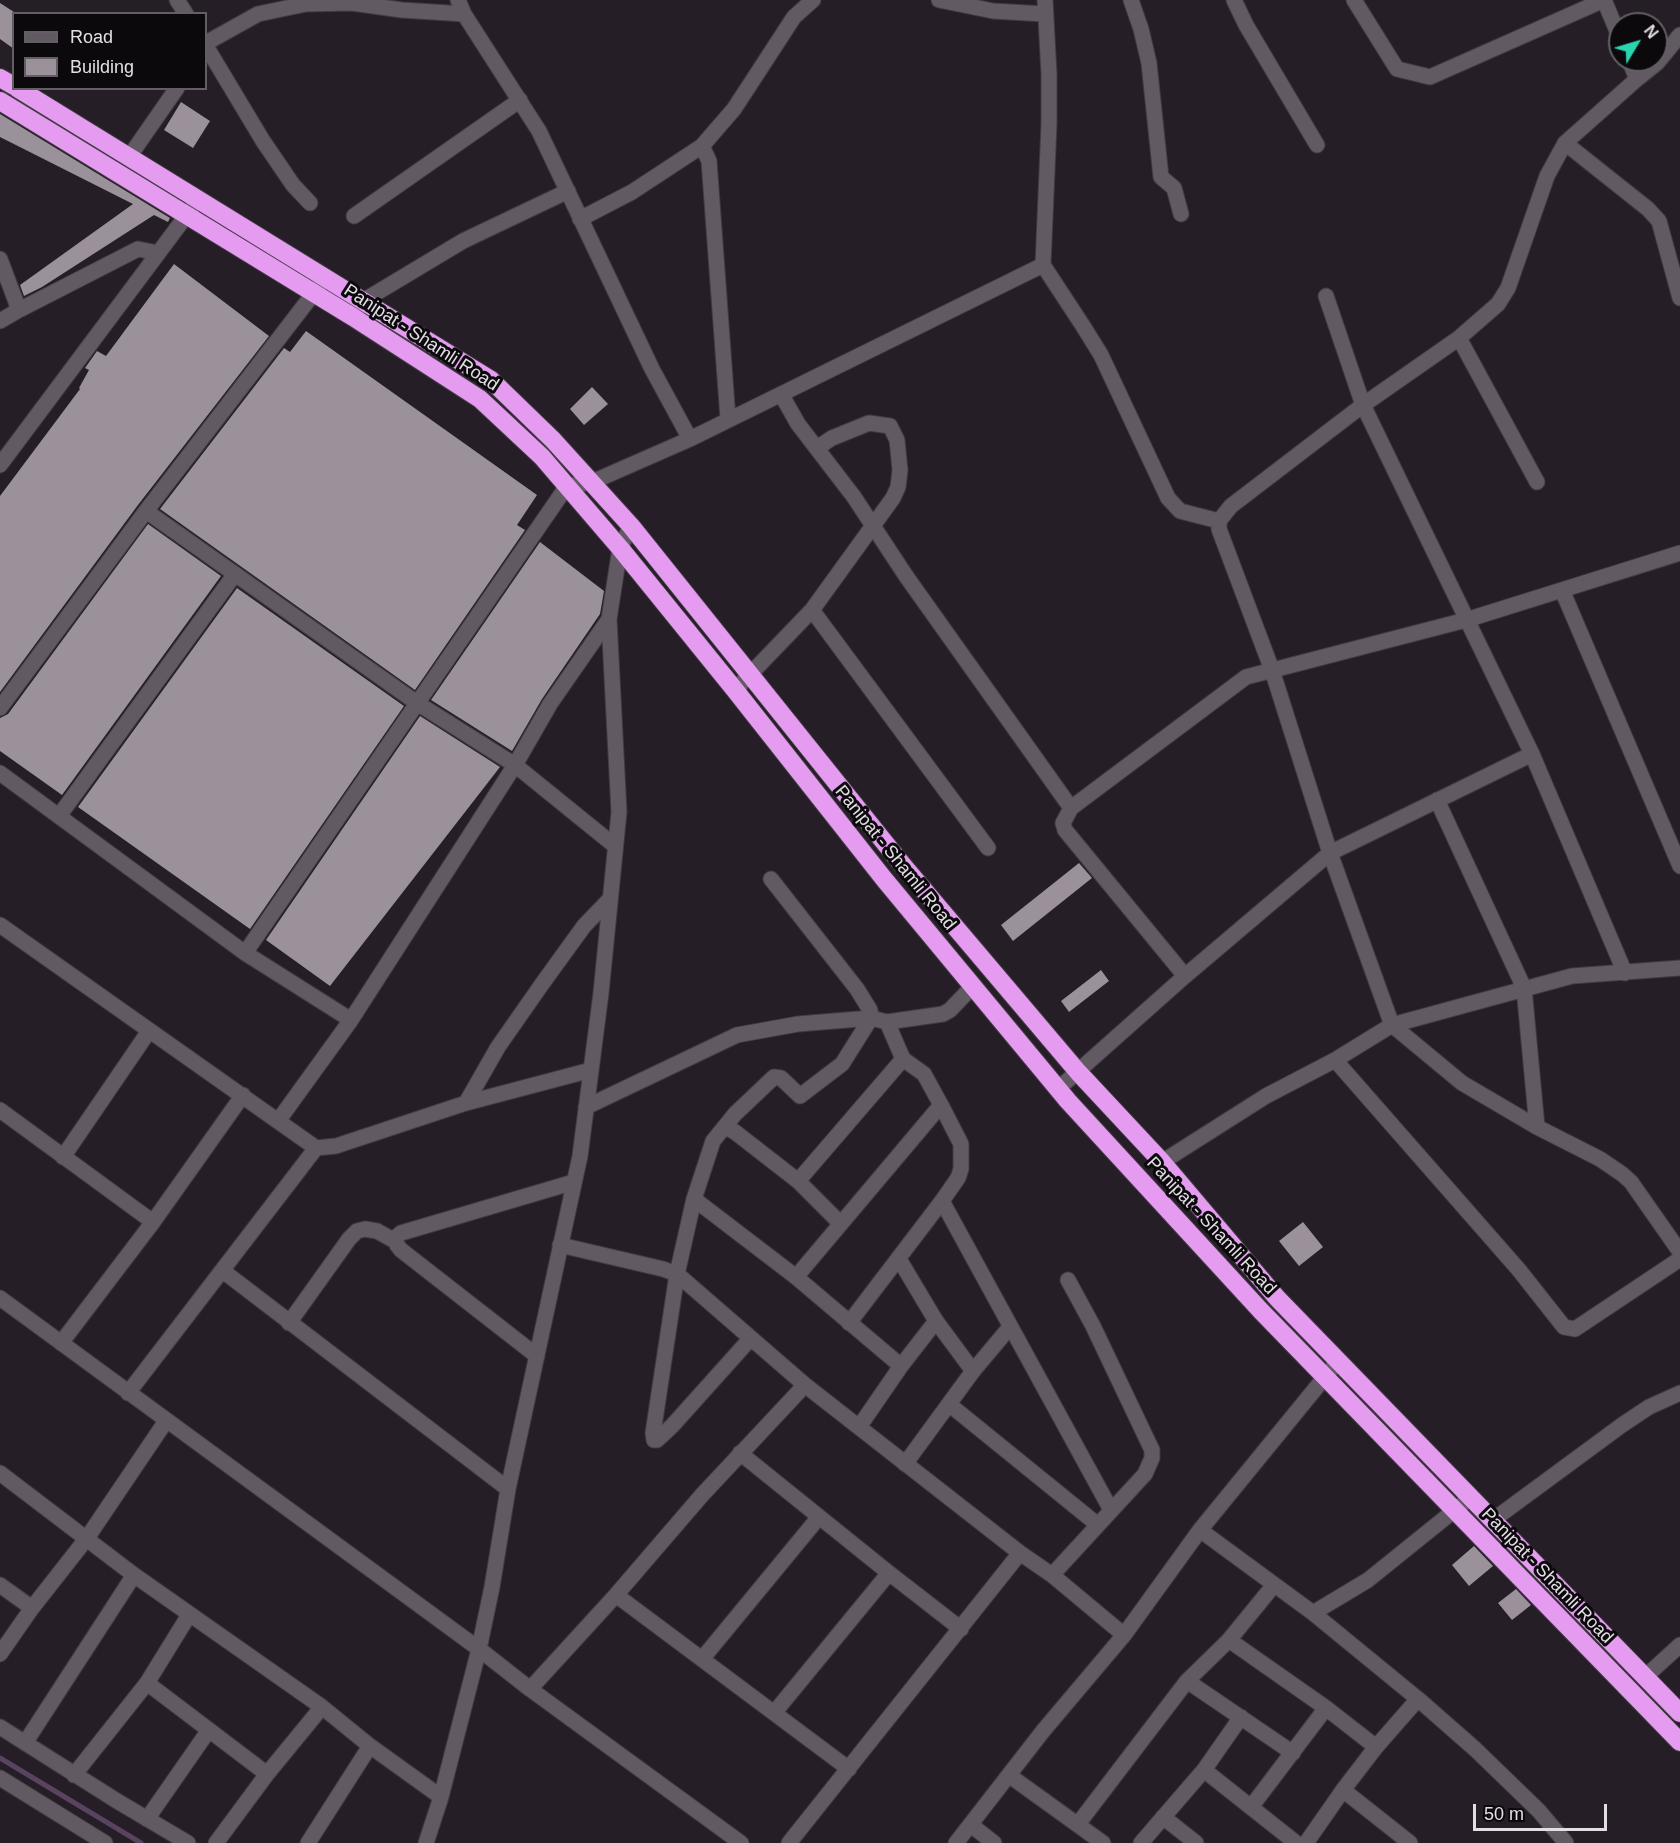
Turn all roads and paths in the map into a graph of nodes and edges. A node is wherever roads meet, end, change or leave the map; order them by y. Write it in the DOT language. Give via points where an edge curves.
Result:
graph roads {
  1 [pos="813,0"];
  2 [pos="939,0"];
  3 [pos="1131,0"];
  4 [pos="1234,0"];
  5 [pos="1354,0"];
  6 [pos="1604,0"];
  7 [pos="461,7"];
  8 [pos="1045,7"];
  9 [pos="1680,35"];
  10 [pos="207,47"];
  11 [pos="207,50"];
  12 [pos="1633,72"];
  13 [pos="1636,79"];
  14 [pos="20,90"];
  15 [pos="176,90"];
  16 [pos="520,100"];
  17 [pos="0,101"];
  18 [pos="1565,143"];
  19 [pos="1317,145"];
  20 [pos="702,146"];
  21 [pos="129,158"];
  22 [pos="568,191"];
  23 [pos="198,200"];
  24 [pos="310,203"];
  25 [pos="1181,214"];
  26 [pos="186,215"];
  27 [pos="354,216"];
  28 [pos="580,219"];
  29 [pos="158,253"];
  30 [pos="0,260"];
  31 [pos="1042,265"];
  32 [pos="325,278"];
  33 [pos="314,293"];
  34 [pos="1326,296"];
  35 [pos="1680,298"];
  36 [pos="363,301"];
  37 [pos="19,310"];
  38 [pos="352,317"];
  39 [pos="0,321"];
  40 [pos="1459,338"];
  41 [pos="781,394"];
  42 [pos="1363,405"];
  43 [pos="728,419"];
  44 [pos="690,439"];
  45 [pos="817,448"];
  46 [pos="0,465"];
  47 [pos="592,482"];
  48 [pos="1537,482"];
  49 [pos="567,486"];
  50 [pos="146,511"];
  51 [pos="1220,521"];
  52 [pos="872,525"];
  53 [pos="631,526"];
  54 [pos="620,548"];
  55 [pos="1680,553"];
  56 [pos="235,574"];
  57 [pos="1562,590"];
  58 [pos="812,610"];
  59 [pos="609,619"];
  60 [pos="1466,620"];
  61 [pos="1272,670"];
  62 [pos="751,674"];
  63 [pos="735,690"];
  64 [pos="417,703"];
  65 [pos="0,708"];
  66 [pos="1532,754"];
  67 [pos="515,765"];
  68 [pos="0,773"];
  69 [pos="1437,800"];
  70 [pos="1071,808"];
  71 [pos="59,816"];
  72 [pos="615,846"];
  73 [pos="988,848"];
  74 [pos="1330,853"];
  75 [pos="1679,861"];
  76 [pos="771,879"];
  77 [pos="610,899"];
  78 [pos="0,925"];
  79 [pos="245,953"];
  80 [pos="1680,968"];
  81 [pos="1625,973"];
  82 [pos="1185,976"];
  83 [pos="973,986"];
  84 [pos="1524,988"];
  85 [pos="871,1018"];
  86 [pos="351,1020"];
  87 [pos="887,1022"];
  88 [pos="1392,1025"];
  89 [pos="149,1031"];
  90 [pos="903,1059"];
  91 [pos="1335,1060"];
  92 [pos="591,1070"];
  93 [pos="1078,1072"];
  94 [pos="1058,1089"];
  95 [pos="243,1095"];
  96 [pos="466,1104"];
  97 [pos="941,1105"];
  98 [pos="586,1107"];
  99 [pos="0,1110"];
  100 [pos="278,1121"];
  101 [pos="1538,1126"];
  102 [pos="725,1127"];
  103 [pos="316,1148"];
  104 [pos="63,1156"];
  105 [pos="1162,1162"];
  106 [pos="798,1181"];
  107 [pos="574,1182"];
  108 [pos="694,1199"];
  109 [pos="942,1201"];
  110 [pos="153,1222"];
  111 [pos="840,1222"];
  112 [pos="395,1241"];
  113 [pos="560,1245"];
  114 [pos="1680,1252"];
  115 [pos="899,1259"];
  116 [pos="1680,1259"];
  117 [pos="223,1271"];
  118 [pos="677,1274"];
  119 [pos="796,1277"];
  120 [pos="1068,1280"];
  121 [pos="0,1298"];
  122 [pos="936,1321"];
  123 [pos="289,1323"];
  124 [pos="849,1323"];
  125 [pos="1010,1327"];
  126 [pos="751,1338"];
  127 [pos="61,1343"];
  128 [pos="537,1356"];
  129 [pos="1338,1361"];
  130 [pos="901,1366"];
  131 [pos="973,1371"];
  132 [pos="1325,1377"];
  133 [pos="805,1385"];
  134 [pos="128,1393"];
  135 [pos="1680,1393"];
  136 [pos="950,1405"];
  137 [pos="166,1420"];
  138 [pos="859,1426"];
  139 [pos="740,1453"];
  140 [pos="905,1464"];
  141 [pos="0,1473"];
  142 [pos="508,1489"];
  143 [pos="1471,1497"];
  144 [pos="1111,1510"];
  145 [pos="1455,1511"];
  146 [pos="819,1517"];
  147 [pos="1493,1520"];
  148 [pos="1098,1525"];
  149 [pos="1200,1530"];
  150 [pos="87,1538"];
  151 [pos="1020,1553"];
  152 [pos="889,1574"];
  153 [pos="134,1575"];
  154 [pos="1052,1575"];
  155 [pos="0,1585"];
  156 [pos="1274,1585"];
  157 [pos="616,1595"];
  158 [pos="32,1608"];
  159 [pos="1313,1613"];
  160 [pos="189,1615"];
  161 [pos="961,1629"];
  162 [pos="1124,1635"];
  163 [pos="1230,1640"];
  164 [pos="1680,1645"];
  165 [pos="479,1649"];
  166 [pos="0,1654"];
  167 [pos="702,1659"];
  168 [pos="1645,1677"];
  169 [pos="1187,1681"];
  170 [pos="147,1683"];
  171 [pos="530,1689"];
  172 [pos="1418,1700"];
  173 [pos="322,1707"];
  174 [pos="1326,1708"];
  175 [pos="774,1713"];
  176 [pos="1680,1713"];
  177 [pos="1241,1717"];
  178 [pos="0,1727"];
  179 [pos="209,1730"];
  180 [pos="1680,1742"];
  181 [pos="25,1743"];
  182 [pos="370,1746"];
  183 [pos="1376,1747"];
  184 [pos="1293,1753"];
  185 [pos="849,1769"];
  186 [pos="1204,1770"];
  187 [pos="267,1774"];
  188 [pos="74,1775"];
  189 [pos="1010,1776"];
  190 [pos="0,1778"];
  191 [pos="1343,1790"];
  192 [pos="441,1797"];
  193 [pos="1251,1807"];
  194 [pos="1163,1817"];
  195 [pos="147,1819"];
  196 [pos="1078,1824"];
  197 [pos="971,1825"];
  198 [pos="105,1843"];
  199 [pos="188,1843"];
  200 [pos="216,1843"];
  201 [pos="308,1843"];
  202 [pos="426,1843"];
  203 [pos="741,1843"];
  204 [pos="789,1843"];
  205 [pos="956,1843"];
  206 [pos="994,1843"];
  207 [pos="1103,1843"];
  208 [pos="1142,1843"];
  209 [pos="1196,1843"];
  210 [pos="1296,1843"];
  211 [pos="1306,1843"];
  212 [pos="1410,1843"];
  213 [pos="1565,1843"];
  1 -- 20 [label="street" via="794,17 734,109"];
  2 -- 8 [label="street" via="993,11"];
  3 -- 25 [label="street" via="1149,63 1161,177 1174,188"];
  4 -- 19 [label="street"];
  5 -- 6 [label="street" via="1397,69 1430,76"];
  7 -- 10 [label="street" via="402,10 352,3 306,4 258,14"];
  7 -- 16 [label="street"];
  8 -- 31 [label="street" via="1049,124"];
  9 -- 13 [label="street" via="1657,63"];
  11 -- 24 [label="street" via="292,185"];
  12 -- 13 [label="street"];
  13 -- 18 [label="street"];
  14 -- 21 [label="highway, Panipat - Shamli Road"];
  15 -- 21 [label="street"];
  16 -- 22 [label="street"];
  16 -- 27 [label="street"];
  17 -- 26 [label="highway, Panipat - Shamli Road"];
  18 -- 35 [label="street" via="1659,221"];
  18 -- 40 [label="street" via="1547,176 1503,297"];
  20 -- 28 [label="street" via="632,192"];
  20 -- 43 [label="street" via="709,161"];
  21 -- 23 [label="highway, Panipat - Shamli Road"];
  22 -- 28 [label="street"];
  22 -- 36 [label="street" via="463,241"];
  23 -- 26 [label="street"];
  23 -- 32 [label="highway, Panipat - Shamli Road"];
  26 -- 29 [label="street"];
  26 -- 33 [label="highway, Panipat - Shamli Road"];
  28 -- 44 [label="street" via="651,369"];
  29 -- 37 [label="street" via="138,249"];
  29 -- 46 [label="street"];
  30 -- 37 [label="street"];
  31 -- 41 [label="street"];
  31 -- 51 [label="street" via="1101,356 1167,498 1180,511"];
  32 -- 33 [label="street"];
  32 -- 36 [label="highway, Panipat - Shamli Road"];
  33 -- 38 [label="highway, Panipat - Shamli Road"];
  33 -- 50 [label="street"];
  34 -- 42 [label="street"];
  36 -- 38 [label="street"];
  36 -- 47 [label="highway, Panipat - Shamli Road" via="491,380"];
  37 -- 39 [label="street"];
  38 -- 49 [label="highway, Panipat - Shamli Road" via="480,399"];
  40 -- 42 [label="street"];
  40 -- 48 [label="street"];
  41 -- 43 [label="street"];
  41 -- 45 [label="street"];
  42 -- 51 [label="street" via="1231,506"];
  42 -- 60 [label="street"];
  43 -- 44 [label="street"];
  44 -- 47 [label="street"];
  45 -- 52 [label="street"];
  45 -- 52 [label="street" via="869,423 893,429 899,460 898,487"];
  47 -- 49 [label="street"];
  47 -- 53 [label="highway, Panipat - Shamli Road"];
  49 -- 54 [label="highway, Panipat - Shamli Road"];
  49 -- 64 [label="street"];
  50 -- 56 [label="street"];
  50 -- 65 [label="street"];
  51 -- 61 [label="street" via="1221,537"];
  52 -- 58 [label="street"];
  52 -- 70 [label="street"];
  53 -- 54 [label="street"];
  53 -- 62 [label="highway, Panipat - Shamli Road"];
  54 -- 59 [label="street"];
  54 -- 63 [label="highway, Panipat - Shamli Road"];
  55 -- 57 [label="street"];
  56 -- 64 [label="street"];
  56 -- 71 [label="street"];
  57 -- 60 [label="street"];
  57 -- 75 [label="street"];
  58 -- 62 [label="street"];
  58 -- 73 [label="street"];
  59 -- 67 [label="street" via="550,704"];
  59 -- 72 [label="street" via="619,813"];
  60 -- 61 [label="street"];
  60 -- 66 [label="street"];
  61 -- 70 [label="street" via="1240,680"];
  61 -- 74 [label="street"];
  62 -- 63 [label="street"];
  62 -- 93 [label="highway, Panipat - Shamli Road" via="901,863"];
  63 -- 83 [label="highway, Panipat - Shamli Road"];
  64 -- 67 [label="street"];
  64 -- 79 [label="street"];
  66 -- 69 [label="street"];
  66 -- 81 [label="street"];
  67 -- 72 [label="street"];
  67 -- 86 [label="street"];
  68 -- 71 [label="street"];
  69 -- 74 [label="street"];
  69 -- 84 [label="street"];
  70 -- 82 [label="street" via="1063,827"];
  71 -- 79 [label="street"];
  72 -- 77 [label="street"];
  74 -- 82 [label="street"];
  74 -- 88 [label="street"];
  76 -- 85 [label="street" via="857,989"];
  77 -- 92 [label="street"];
  77 -- 96 [label="street" via="584,926 498,1047"];
  78 -- 89 [label="street"];
  79 -- 86 [label="street"];
  80 -- 81 [label="street"];
  81 -- 84 [label="street" via="1572,976"];
  82 -- 93 [label="street"];
  83 -- 87 [label="street" via="943,1014"];
  83 -- 94 [label="highway, Panipat - Shamli Road"];
  84 -- 88 [label="street"];
  84 -- 101 [label="street"];
  85 -- 87 [label="street"];
  85 -- 98 [label="street" via="798,1024 737,1035"];
  85 -- 102 [label="street" via="848,1058 801,1095 781,1078 774,1077"];
  86 -- 100 [label="street"];
  87 -- 90 [label="street"];
  88 -- 91 [label="street"];
  88 -- 101 [label="street" via="1462,1083"];
  89 -- 95 [label="street"];
  89 -- 104 [label="street"];
  90 -- 97 [label="street" via="924,1074"];
  90 -- 106 [label="street"];
  91 -- 105 [label="street" via="1266,1096"];
  91 -- 116 [label="street" via="1520,1270 1564,1327 1575,1329"];
  92 -- 96 [label="street"];
  92 -- 98 [label="street"];
  93 -- 94 [label="street"];
  93 -- 105 [label="highway, Panipat - Shamli Road"];
  94 -- 132 [label="highway, Panipat - Shamli Road"];
  95 -- 100 [label="street"];
  95 -- 110 [label="street"];
  96 -- 103 [label="street" via="336,1146"];
  97 -- 109 [label="street" via="961,1144 958,1178"];
  97 -- 111 [label="street"];
  98 -- 107 [label="street"];
  99 -- 104 [label="street"];
  100 -- 103 [label="street"];
  101 -- 114 [label="street" via="1622,1174"];
  102 -- 106 [label="street"];
  102 -- 108 [label="street" via="713,1141"];
  103 -- 117 [label="street"];
  104 -- 110 [label="street"];
  105 -- 129 [label="highway, Panipat - Shamli Road" via="1277,1298"];
  106 -- 111 [label="street"];
  107 -- 112 [label="street" via="401,1233"];
  107 -- 113 [label="street"];
  108 -- 118 [label="street"];
  108 -- 119 [label="street"];
  109 -- 115 [label="street"];
  109 -- 125 [label="street"];
  110 -- 127 [label="street"];
  111 -- 119 [label="street"];
  112 -- 123 [label="street" via="377,1231 357,1231"];
  112 -- 128 [label="street" via="401,1250"];
  113 -- 118 [label="street"];
  113 -- 128 [label="street"];
  115 -- 122 [label="street"];
  115 -- 124 [label="street"];
  117 -- 123 [label="street"];
  117 -- 134 [label="street"];
  118 -- 126 [label="street"];
  118 -- 126 [label="street" via="654,1440 672,1426"];
  119 -- 124 [label="street"];
  120 -- 144 [label="street" via="1152,1450 1145,1474"];
  121 -- 127 [label="street"];
  122 -- 130 [label="street"];
  122 -- 131 [label="street"];
  123 -- 142 [label="street"];
  124 -- 130 [label="street"];
  125 -- 131 [label="street"];
  125 -- 144 [label="street"];
  126 -- 133 [label="street"];
  127 -- 134 [label="street"];
  128 -- 142 [label="street"];
  129 -- 132 [label="street"];
  129 -- 143 [label="highway, Panipat - Shamli Road"];
  130 -- 138 [label="street"];
  131 -- 136 [label="street"];
  132 -- 145 [label="highway, Panipat - Shamli Road"];
  132 -- 149 [label="street"];
  133 -- 138 [label="street"];
  133 -- 139 [label="street"];
  134 -- 137 [label="street"];
  135 -- 147 [label="street" via="1622,1425"];
  136 -- 140 [label="street"];
  136 -- 148 [label="street"];
  137 -- 150 [label="street"];
  137 -- 165 [label="street"];
  138 -- 140 [label="street"];
  139 -- 146 [label="street"];
  139 -- 157 [label="street"];
  140 -- 151 [label="street"];
  141 -- 150 [label="street"];
  142 -- 165 [label="street"];
  143 -- 145 [label="street"];
  143 -- 147 [label="highway, Panipat - Shamli Road"];
  144 -- 148 [label="street"];
  145 -- 159 [label="street" via="1368,1580"];
  145 -- 180 [label="highway, Panipat - Shamli Road"];
  146 -- 152 [label="street"];
  146 -- 167 [label="street"];
  147 -- 168 [label="highway, Panipat - Shamli Road"];
  148 -- 154 [label="street"];
  149 -- 156 [label="street"];
  149 -- 162 [label="street"];
  150 -- 153 [label="street"];
  150 -- 158 [label="street"];
  151 -- 154 [label="street"];
  151 -- 161 [label="street"];
  152 -- 161 [label="street"];
  152 -- 175 [label="street"];
  153 -- 160 [label="street"];
  153 -- 181 [label="street"];
  154 -- 162 [label="street"];
  155 -- 158 [label="street"];
  156 -- 159 [label="street"];
  156 -- 163 [label="street"];
  157 -- 167 [label="street"];
  157 -- 171 [label="street"];
  158 -- 166 [label="street"];
  159 -- 172 [label="street"];
  160 -- 170 [label="street"];
  160 -- 173 [label="street"];
  161 -- 185 [label="street"];
  162 -- 189 [label="street"];
  163 -- 169 [label="street"];
  163 -- 174 [label="street"];
  164 -- 168 [label="street"];
  165 -- 171 [label="street"];
  165 -- 192 [label="street"];
  167 -- 175 [label="street"];
  168 -- 176 [label="highway, Panipat - Shamli Road"];
  169 -- 177 [label="street"];
  169 -- 196 [label="street"];
  170 -- 179 [label="street"];
  170 -- 188 [label="street"];
  171 -- 203 [label="street"];
  172 -- 183 [label="street"];
  172 -- 213 [label="street" via="1539,1810"];
  173 -- 182 [label="street"];
  173 -- 187 [label="street"];
  174 -- 183 [label="street"];
  174 -- 184 [label="street"];
  175 -- 185 [label="street"];
  177 -- 184 [label="street"];
  177 -- 186 [label="street"];
  178 -- 181 [label="street"];
  179 -- 187 [label="street"];
  179 -- 195 [label="street"];
  181 -- 188 [label="street"];
  182 -- 192 [label="street"];
  182 -- 201 [label="street"];
  183 -- 191 [label="street"];
  184 -- 193 [label="street"];
  185 -- 204 [label="street"];
  186 -- 193 [label="street"];
  186 -- 194 [label="street"];
  187 -- 200 [label="street"];
  188 -- 195 [label="street"];
  189 -- 196 [label="street"];
  189 -- 197 [label="street"];
  190 -- 198 [label="street"];
  191 -- 211 [label="street"];
  191 -- 212 [label="street"];
  192 -- 202 [label="street"];
  193 -- 210 [label="street"];
  194 -- 208 [label="street"];
  194 -- 209 [label="street"];
  195 -- 199 [label="street"];
  196 -- 207 [label="street"];
  197 -- 205 [label="street"];
  197 -- 206 [label="street"];
}
